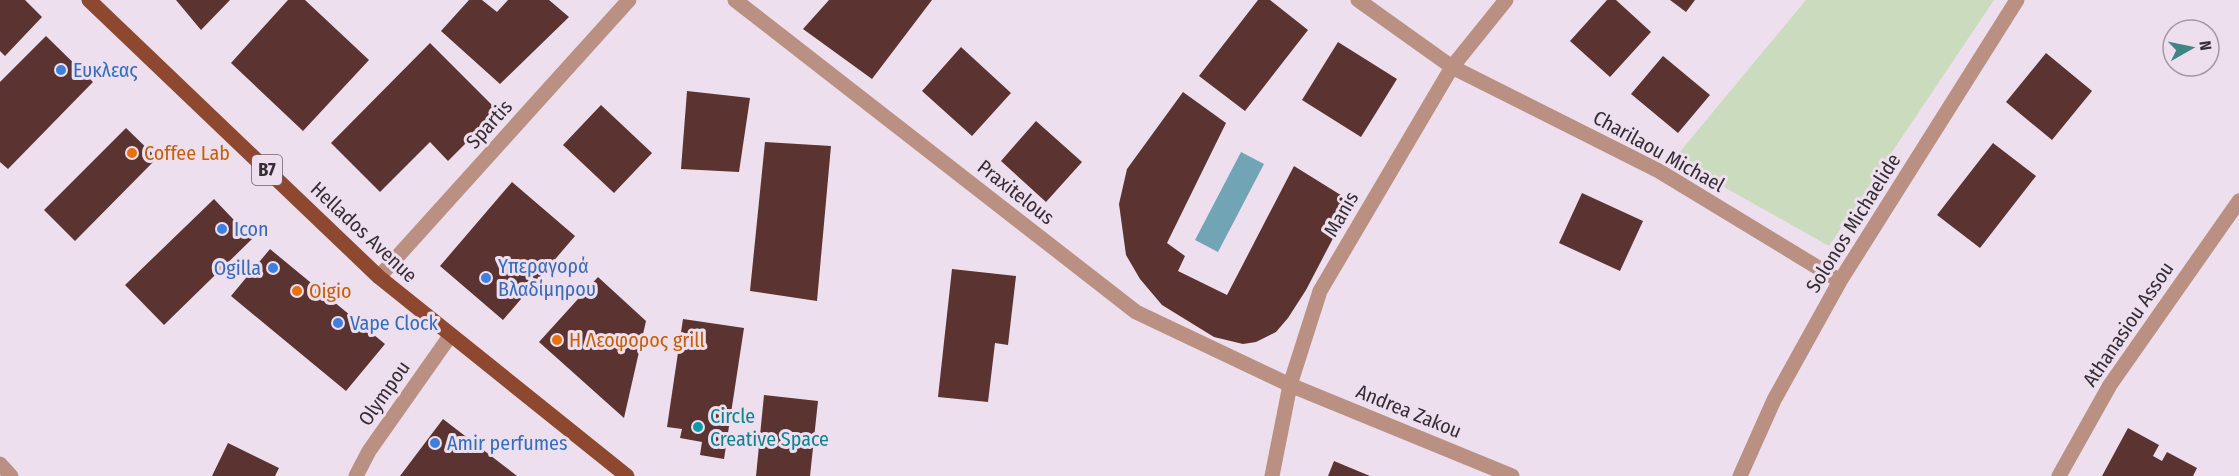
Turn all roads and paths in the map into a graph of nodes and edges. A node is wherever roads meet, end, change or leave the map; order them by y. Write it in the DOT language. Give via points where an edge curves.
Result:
graph roads {
  1 [pos="89,0"];
  2 [pos="629,0"];
  3 [pos="735,0"];
  4 [pos="1359,0"];
  5 [pos="1506,0"];
  6 [pos="2017,0"];
  7 [pos="1452,67"];
  8 [pos="2239,201"];
  9 [pos="379,277"];
  10 [pos="1839,281"];
  11 [pos="450,336"];
  12 [pos="1290,385"];
  13 [pos="0,464"];
  14 [pos="11,476"];
  15 [pos="356,476"];
  16 [pos="627,476"];
  17 [pos="1272,476"];
  18 [pos="1512,476"];
  19 [pos="1740,476"];
  20 [pos="2059,476"];
  1 -- 9 [label="main road, Hellados Avenue / B7"];
  2 -- 9 [label="street, Spartis"];
  3 -- 12 [label="street, Praxitelous" via="1136,312"];
  4 -- 7 [label="street, Charilaou Michael"];
  5 -- 7 [label="street, Manis"];
  6 -- 10 [label="street, Solonos Michaelide"];
  7 -- 10 [label="street, Charilaou Michael" via="1659,171"];
  7 -- 12 [label="street, Manis" via="1320,291"];
  8 -- 20 [label="street, Athanasiou Assou" via="2110,385"];
  9 -- 11 [label="main road, Hellados Avenue / B7"];
  10 -- 19 [label="street, Solonos Michaelide" via="1774,400"];
  11 -- 15 [label="street, Olympou"];
  11 -- 16 [label="main road, Hellados Avenue / B7"];
  12 -- 17 [label="street, Manis"];
  12 -- 18 [label="street, Andrea Zakou"];
  13 -- 14 [label="street"];
}
